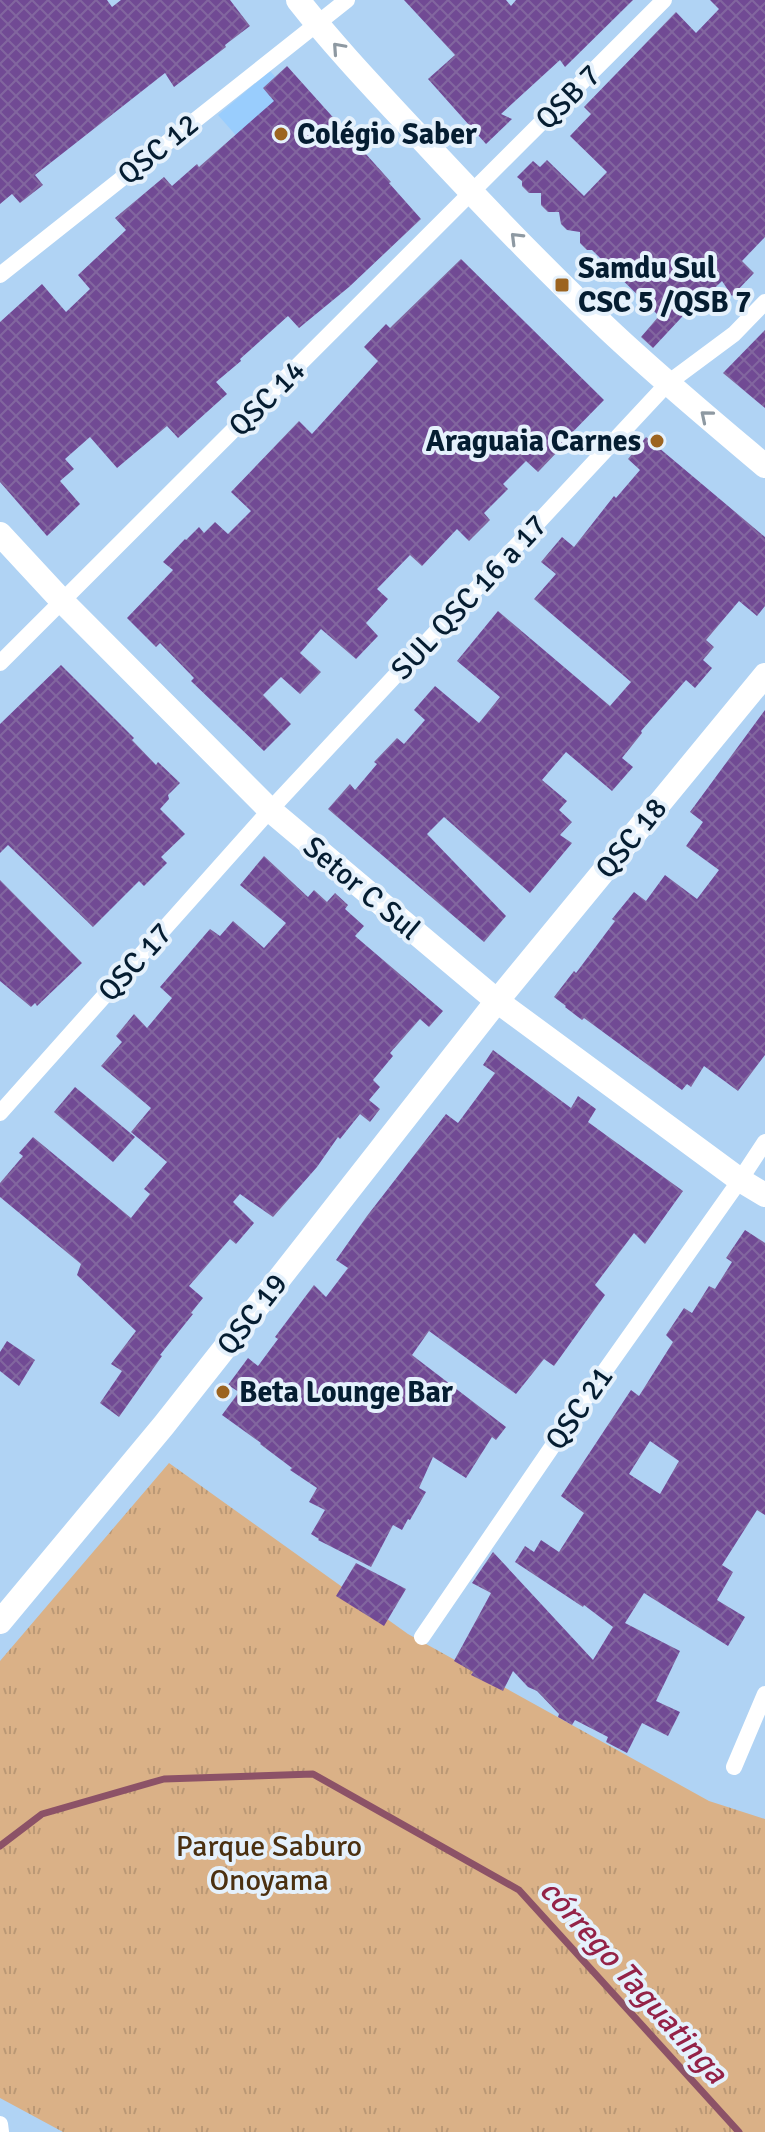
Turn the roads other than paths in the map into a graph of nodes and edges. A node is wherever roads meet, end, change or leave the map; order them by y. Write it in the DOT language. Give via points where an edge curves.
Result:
graph roads {
  1 [pos="298,0"];
  2 [pos="347,0"];
  3 [pos="664,0"];
  4 [pos="316,23"];
  5 [pos="472,194"];
  6 [pos="0,275"];
  7 [pos="765,302"];
  8 [pos="668,383"];
  9 [pos="765,466"];
  10 [pos="0,534"];
  11 [pos="63,602"];
  12 [pos="0,663"];
  13 [pos="765,675"];
  14 [pos="270,810"];
  15 [pos="497,1001"];
  16 [pos="0,1113"];
  17 [pos="765,1142"];
  18 [pos="740,1180"];
  19 [pos="765,1195"];
  20 [pos="0,1622"];
  21 [pos="422,1637"];
  22 [pos="765,1694"];
  23 [pos="734,1767"];
  24 [pos="0,2124"];
  25 [pos="1,2132"];
  1 -- 4 [label="street"];
  2 -- 4 [label="street, QSC 12"];
  3 -- 5 [label="street, QSB 7"];
  5 -- 4 [label="street, one-way"];
  4 -- 6 [label="street, QSC 12"];
  8 -- 5 [label="street, one-way"];
  5 -- 11 [label="street, QSC 14"];
  7 -- 8 [label="street, SUL QSC 16 a 17" via="734,334"];
  9 -- 8 [label="street, one-way"];
  8 -- 14 [label="street, SUL QSC 16 a 17"];
  10 -- 11 [label="street, Setor C Sul"];
  11 -- 12 [label="street, QSC 14"];
  11 -- 14 [label="street, Setor C Sul"];
  13 -- 15 [label="street, QSC 18"];
  14 -- 15 [label="street, Setor C Sul"];
  14 -- 16 [label="street, QSC 17"];
  15 -- 18 [label="street, Setor C Sul"];
  15 -- 20 [label="street, QSC 19" via="222,1353"];
  17 -- 18 [label="street, QSC 21"];
  18 -- 19 [label="street, Setor C Sul"];
  18 -- 21 [label="street, QSC 21"];
  22 -- 23 [label="street"];
  24 -- 25 [label="street"];
}
